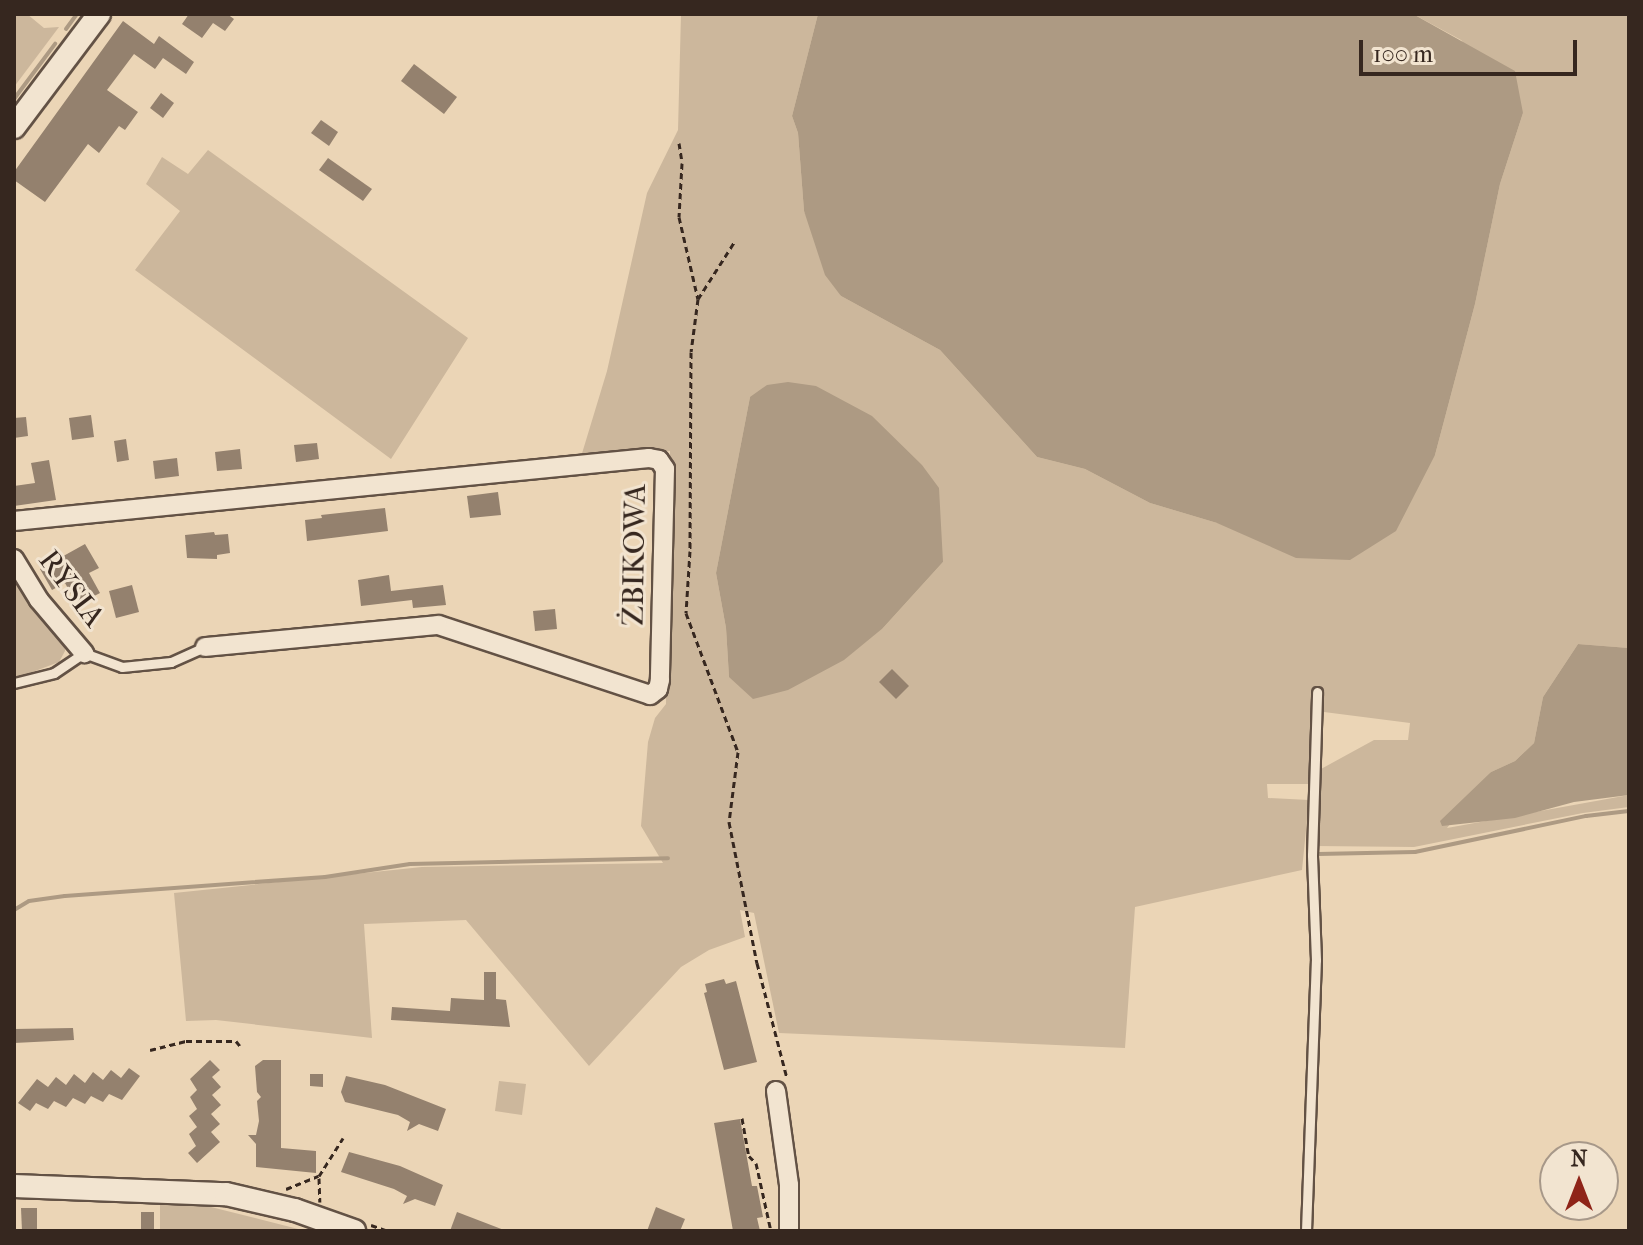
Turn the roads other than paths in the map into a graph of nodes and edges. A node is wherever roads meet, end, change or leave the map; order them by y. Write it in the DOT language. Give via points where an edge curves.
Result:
graph roads {
  1 [pos="99,14"];
  2 [pos="14,127"];
  3 [pos="14,521"];
  4 [pos="14,559"];
  5 [pos="205,647"];
  6 [pos="84,653"];
  7 [pos="14,683"];
  8 [pos="1317,692"];
  9 [pos="776,1091"];
  10 [pos="14,1186"];
  11 [pos="354,1231"];
  12 [pos="789,1231"];
  13 [pos="1306,1231"];
  1 -- 2 [label="street"];
  3 -- 5 [label="street, ŻBIKOWA" via="649,458 659,460 665,469 660,680 650,695 438,625"];
  4 -- 6 [label="street, RYSIA" via="39,600"];
  5 -- 6 [label="lane" via="171,662 122,667"];
  6 -- 7 [label="lane" via="54,673"];
  8 -- 13 [label="lane" via="1312,855 1316,960"];
  9 -- 12 [label="street" via="789,1185"];
  10 -- 11 [label="street" via="226,1194"];
}
